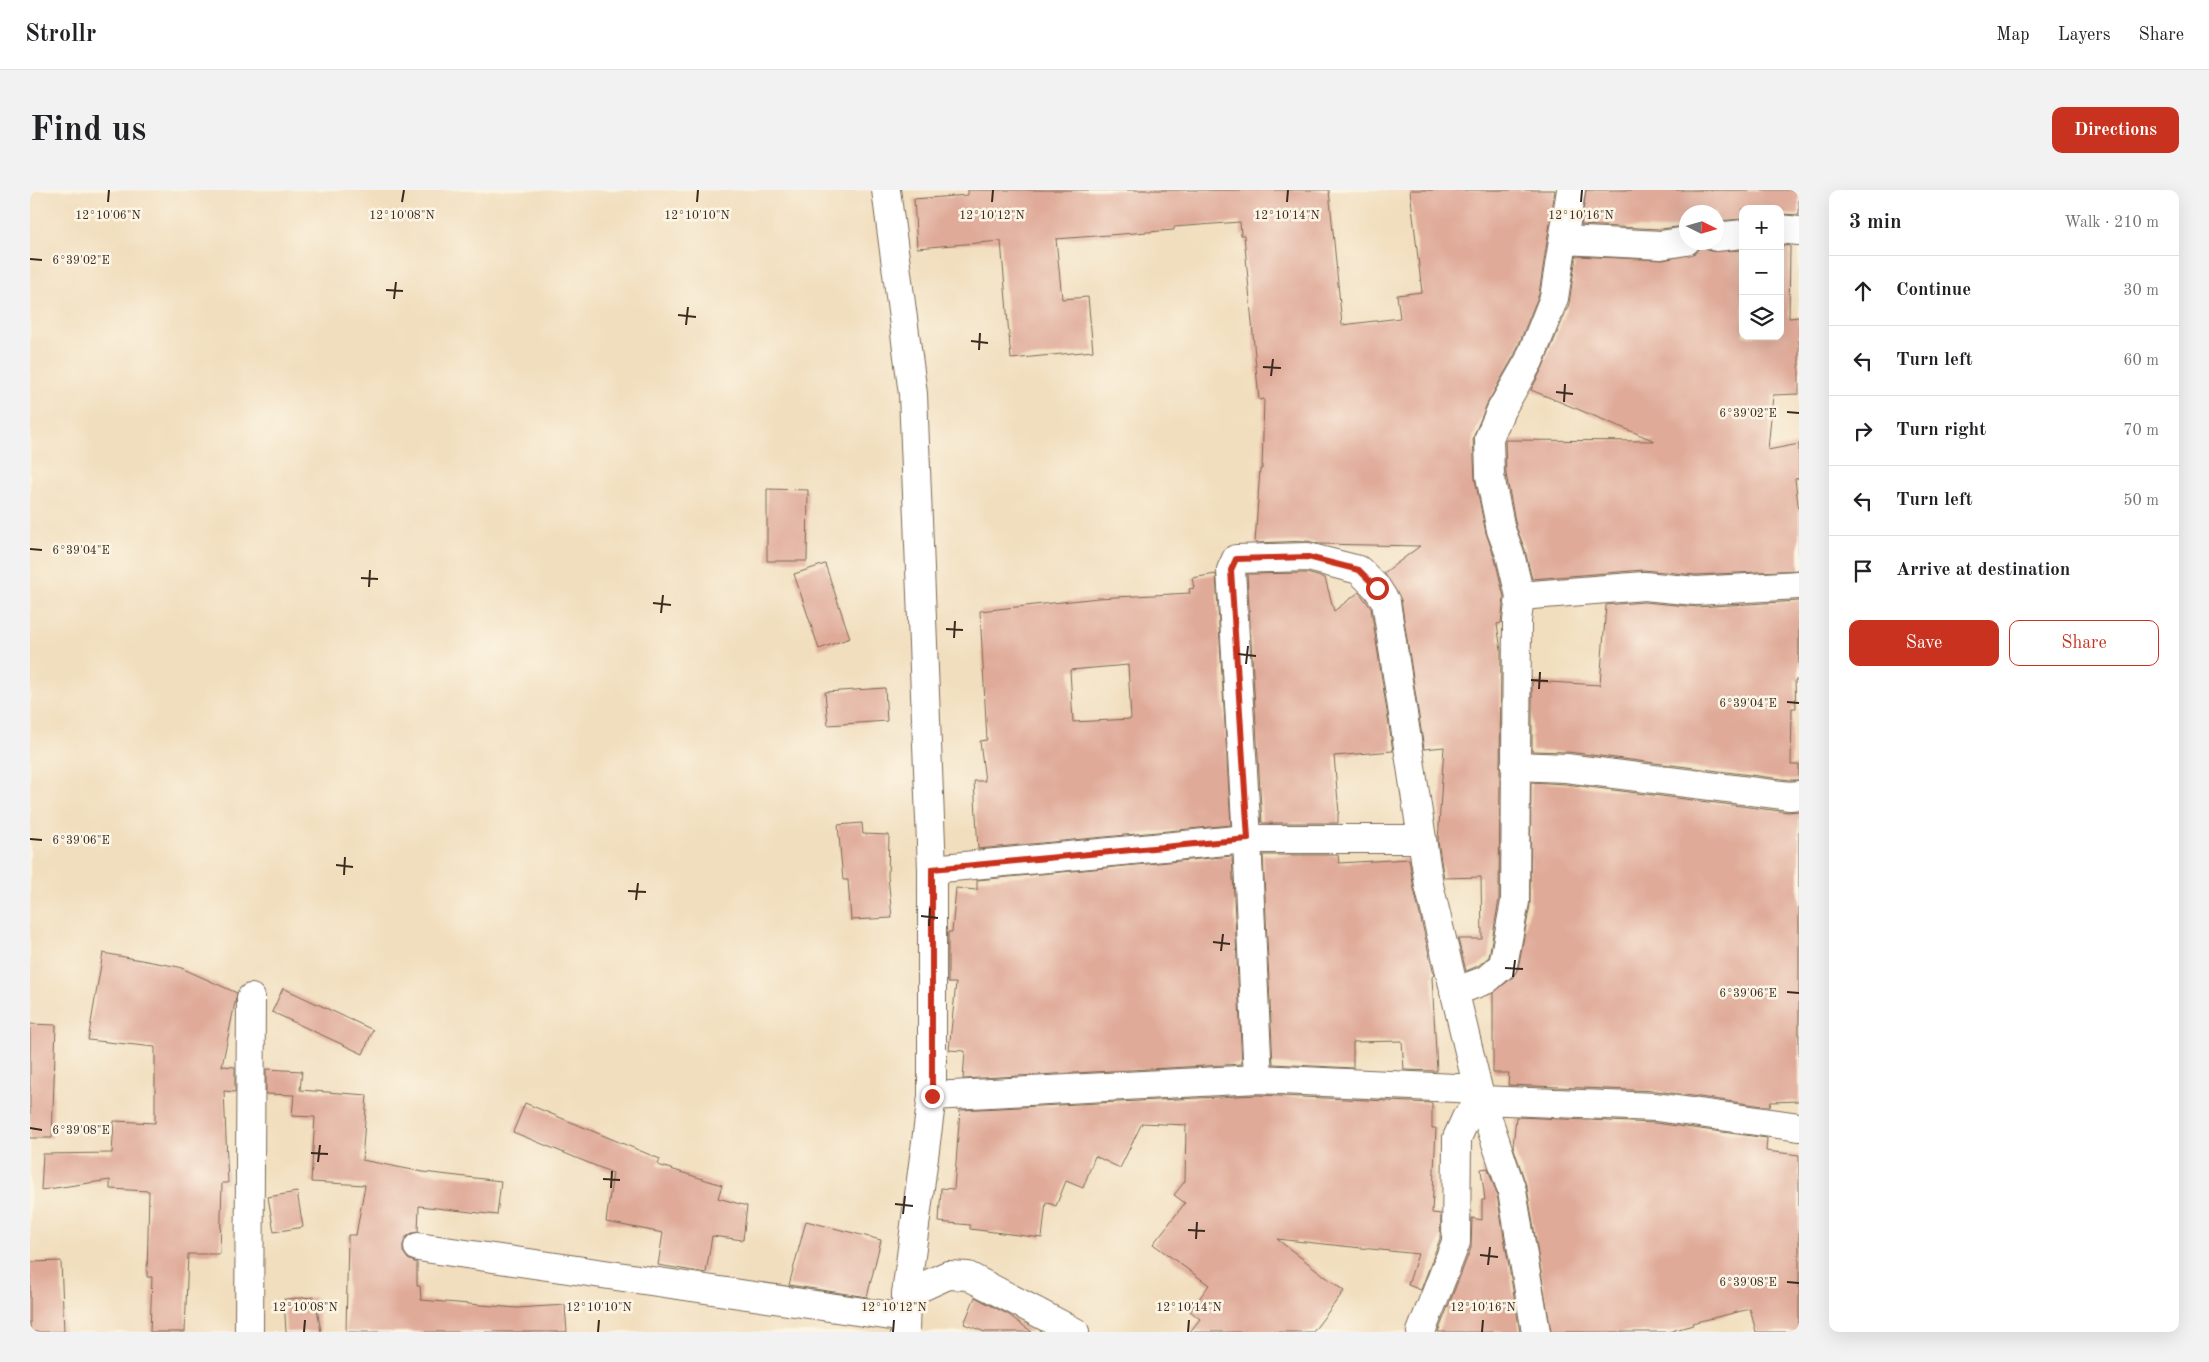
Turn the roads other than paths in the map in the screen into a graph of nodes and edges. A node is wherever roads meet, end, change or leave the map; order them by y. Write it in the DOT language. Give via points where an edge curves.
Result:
graph roads {
  1 [pos="886,190"];
  2 [pos="1571,190"];
  3 [pos="1784,229"];
  4 [pos="1799,231"];
  5 [pos="1739,235"];
  6 [pos="1724,237"];
  7 [pos="1564,240"];
  8 [pos="1679,243"];
  9 [pos="1799,585"];
  10 [pos="1520,596"];
  11 [pos="1515,766"];
  12 [pos="1799,795"];
  13 [pos="1248,839"];
  14 [pos="1422,839"];
  15 [pos="932,869"];
  16 [pos="1454,992"];
  17 [pos="251,998"];
  18 [pos="1258,1079"];
  19 [pos="1480,1094"];
  20 [pos="932,1096"];
  21 [pos="1799,1127"];
  22 [pos="418,1247"];
  23 [pos="905,1315"];
  24 [pos="249,1332"];
  25 [pos="1076,1332"];
  26 [pos="1421,1332"];
  27 [pos="1536,1332"];
  1 -- 15 [label="street" via="912,394"];
  2 -- 7 [label="street"];
  3 -- 4 [label="street"];
  5 -- 6 [label="street"];
  7 -- 8 [label="street" via="1661,245"];
  7 -- 10 [label="street" via="1554,298 1529,361 1489,438 1490,476"];
  9 -- 10 [label="street" via="1696,591 1644,586"];
  10 -- 11 [label="street"];
  11 -- 12 [label="street" via="1566,768"];
  11 -- 16 [label="street" via="1515,902 1503,965 1486,980"];
  13 -- 14 [label="street"];
  13 -- 14 [label="street" via="1231,570 1236,559 1308,557 1359,570 1386,602"];
  13 -- 15 [label="street"];
  13 -- 18 [label="street"];
  14 -- 16 [label="street" via="1428,885"];
  15 -- 20 [label="street"];
  16 -- 19 [label="street"];
  17 -- 24 [label="street"];
  18 -- 19 [label="street"];
  18 -- 20 [label="street"];
  19 -- 21 [label="street" via="1656,1107"];
  19 -- 26 [label="street" via="1457,1138 1456,1242"];
  19 -- 27 [label="street" via="1512,1191"];
  20 -- 23 [label="street"];
  22 -- 23 [label="street"];
  23 -- 25 [label="street" via="948,1275 968,1276"];
}
